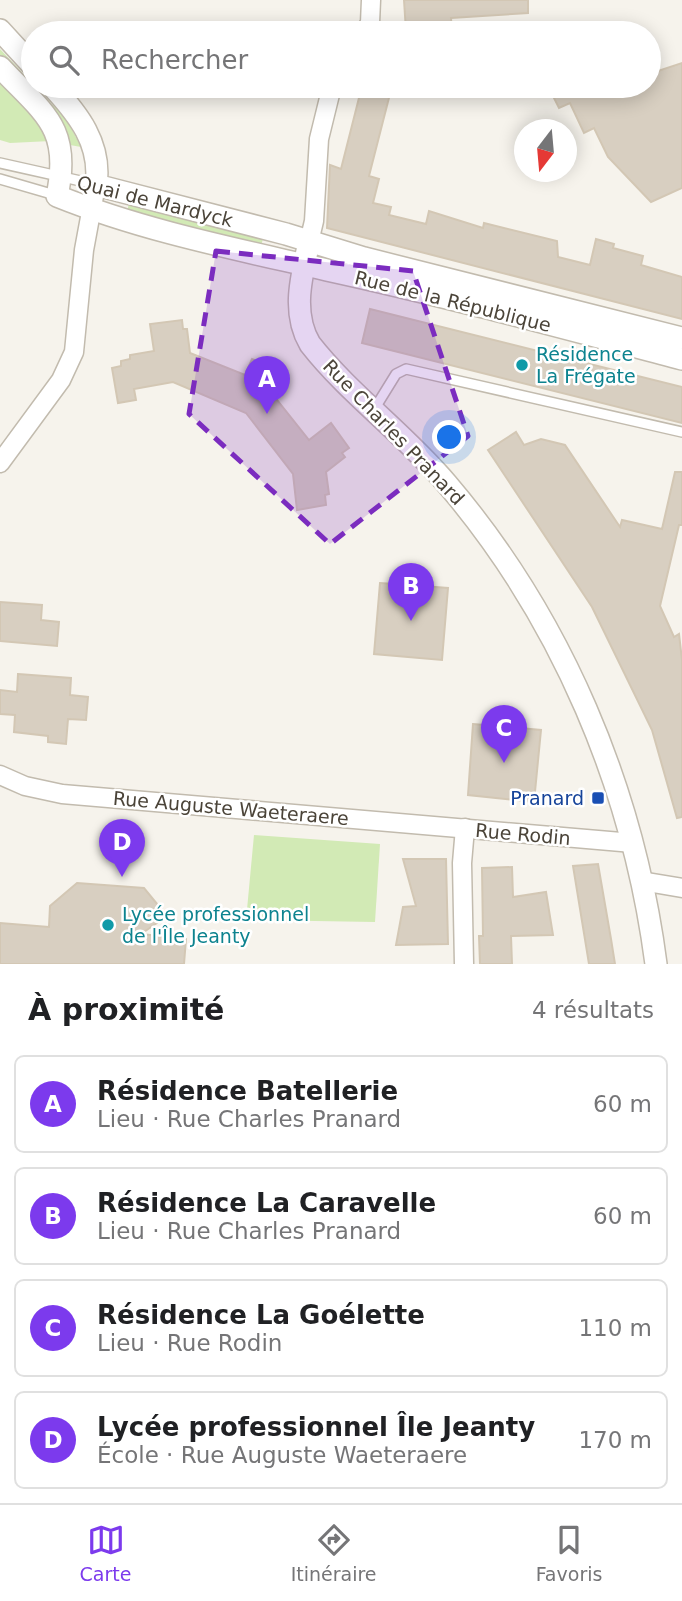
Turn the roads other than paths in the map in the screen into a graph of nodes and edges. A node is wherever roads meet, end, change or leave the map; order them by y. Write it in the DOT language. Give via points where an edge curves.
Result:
graph roads {
  1 [pos="370,0"];
  2 [pos="370,21"];
  3 [pos="1,31"];
  4 [pos="21,53"];
  5 [pos="0,67"];
  6 [pos="21,90"];
  7 [pos="28,98"];
  8 [pos="62,98"];
  9 [pos="329,98"];
  10 [pos="0,163"];
  11 [pos="0,179"];
  12 [pos="96,185"];
  13 [pos="59,187"];
  14 [pos="91,210"];
  15 [pos="309,242"];
  16 [pos="304,265"];
  17 [pos="682,338"];
  18 [pos="682,359"];
  19 [pos="375,408"];
  20 [pos="682,432"];
  21 [pos="0,463"];
  22 [pos="0,775"];
  23 [pos="465,828"];
  24 [pos="633,843"];
  25 [pos="641,881"];
  26 [pos="682,888"];
  27 [pos="464,964"];
  28 [pos="656,964"];
  1 -- 2 [label="street"];
  3 -- 4 [label="street"];
  5 -- 6 [label="street"];
  7 -- 13 [label="street" via="55,127 62,150"];
  8 -- 12 [label="street" via="88,134 96,159"];
  9 -- 15 [label="street" via="319,139"];
  10 -- 13 [label="lane, Quai de Mardyck"];
  11 -- 13 [label="lane, Quai de Mardyck"];
  12 -- 13 [label="lane, Quai de Mardyck"];
  12 -- 14 [label="street"];
  12 -- 15 [label="street, Quai de Mardyck"];
  13 -- 14 [label="street, Quai de Mardyck"];
  14 -- 16 [label="street, Quai de Mardyck"];
  14 -- 21 [label="street" via="74,352 61,380"];
  15 -- 16 [label="street, Rue Charles Pranard"];
  15 -- 17 [label="street, Rue de la République"];
  16 -- 18 [label="street, Rue de la République"];
  16 -- 19 [label="street, Rue Charles Pranard" via="300,310 306,338"];
  19 -- 20 [label="lane" via="396,374 406,369"];
  19 -- 24 [label="street, Rue Charles Pranard" via="474,517 529,598 592,721"];
  22 -- 23 [label="street, Rue Auguste Waeteraere" via="62,794"];
  23 -- 24 [label="street, Rue Rodin"];
  23 -- 27 [label="street, Rue Rodin"];
  24 -- 25 [label="street, Rue Charles Pranard"];
  25 -- 26 [label="street"];
  25 -- 28 [label="street, Rue Charles Pranard"];
}
